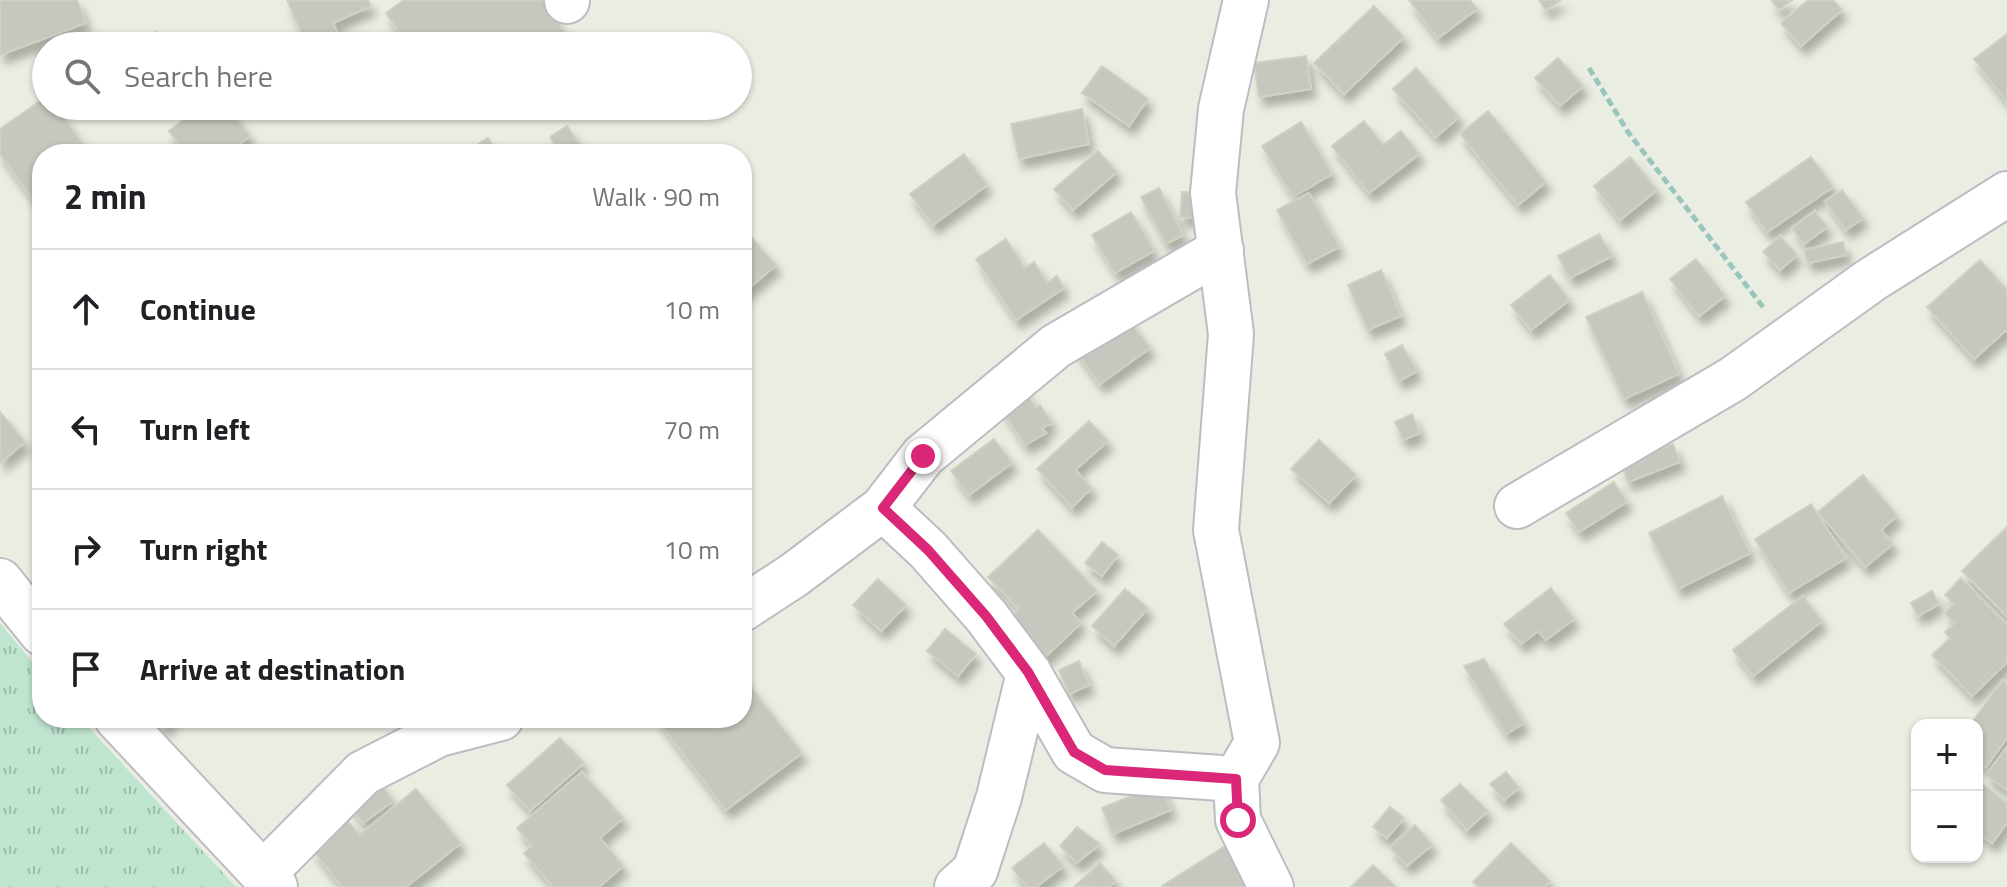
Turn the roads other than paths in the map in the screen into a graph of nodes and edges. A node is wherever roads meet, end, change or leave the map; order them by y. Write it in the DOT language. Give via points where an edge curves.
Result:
graph roads {
  1 [pos="1246,0"];
  2 [pos="2007,194"];
  3 [pos="1221,250"];
  4 [pos="1517,506"];
  5 [pos="883,508"];
  6 [pos="0,581"];
  7 [pos="752,602"];
  8 [pos="32,621"];
  9 [pos="1029,673"];
  10 [pos="126,728"];
  11 [pos="462,728"];
  12 [pos="1236,779"];
  13 [pos="270,880"];
  14 [pos="957,887"];
  15 [pos="1271,887"];
  1 -- 3 [label="street" via="1221,109 1213,193"];
  2 -- 4 [label="street" via="1871,280 1733,379"];
  3 -- 5 [label="street" via="1056,346 923,456"];
  3 -- 12 [label="street" via="1231,334 1216,530 1257,743"];
  5 -- 7 [label="street"];
  5 -- 9 [label="street" via="928,550"];
  6 -- 8 [label="street"];
  9 -- 12 [label="street" via="1074,752 1105,770"];
  9 -- 14 [label="street" via="975,871"];
  10 -- 13 [label="street"];
  11 -- 13 [label="street" via="439,734 363,773"];
  12 -- 15 [label="street" via="1238,820"];
}
